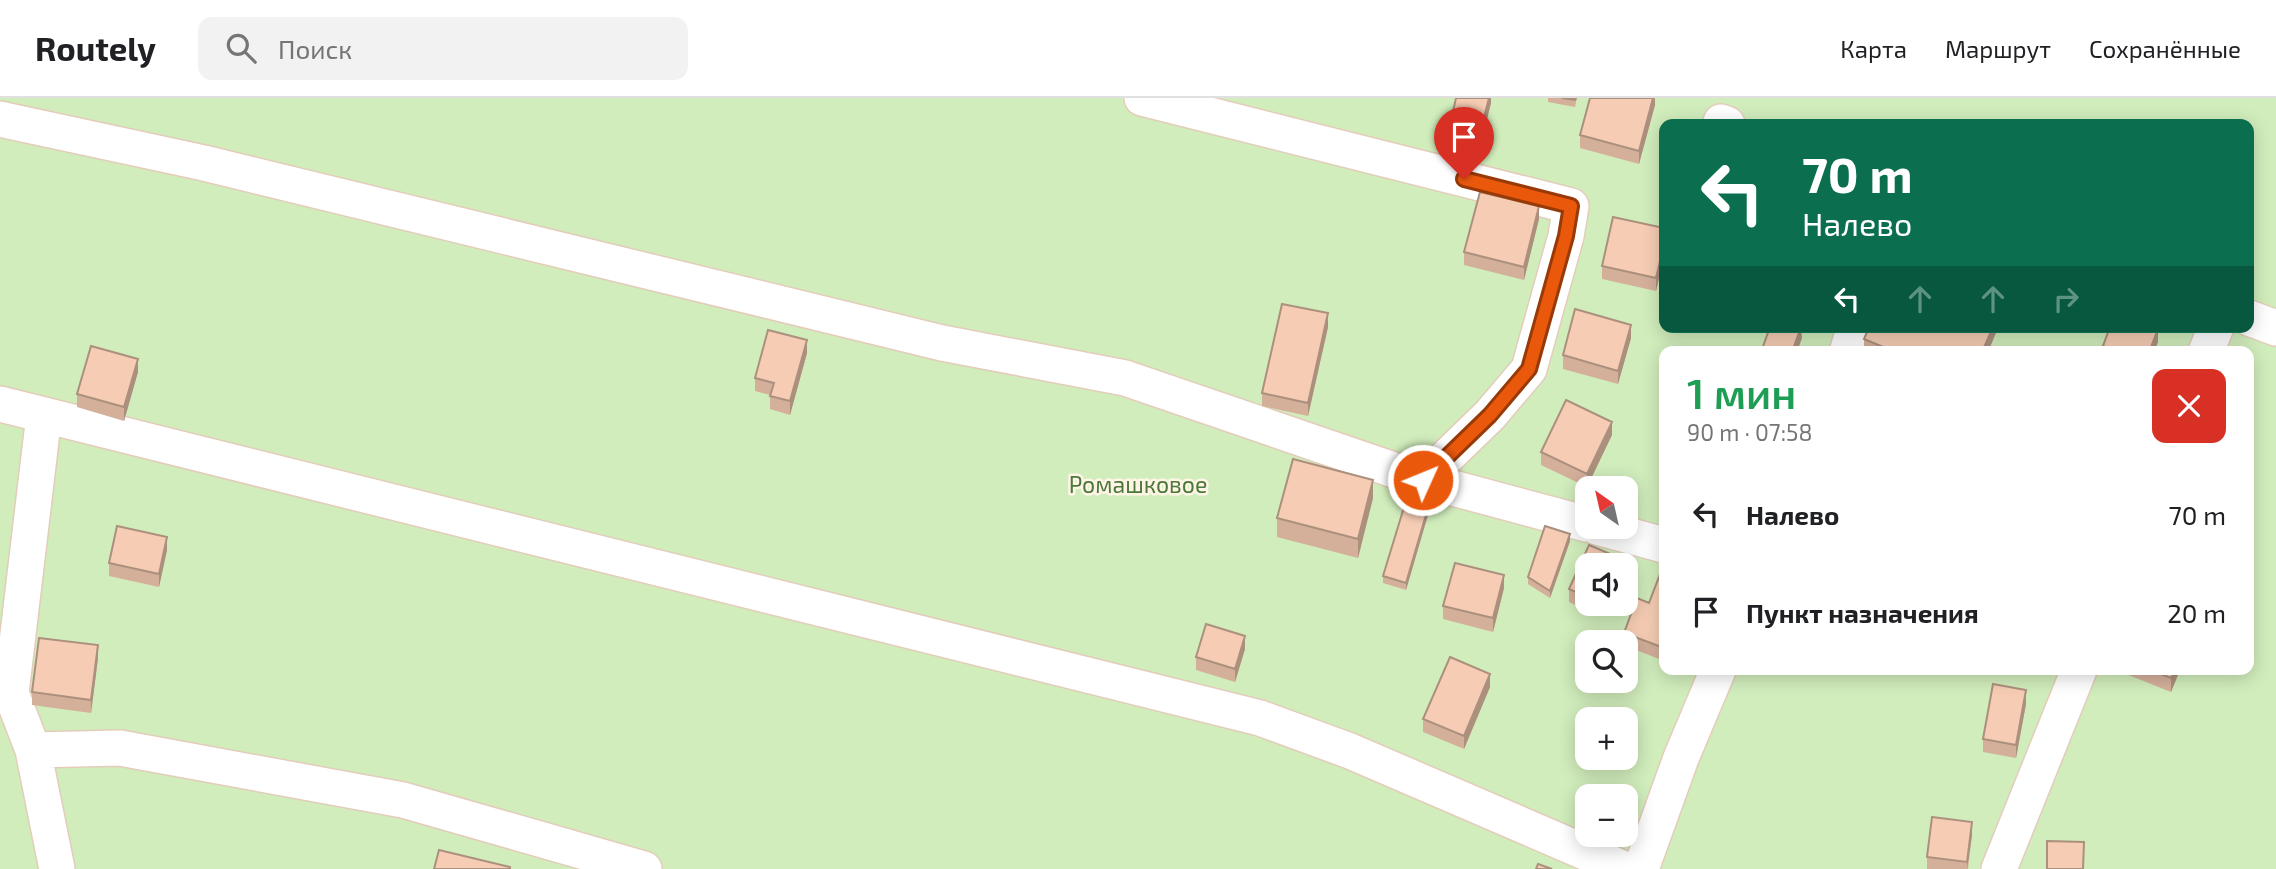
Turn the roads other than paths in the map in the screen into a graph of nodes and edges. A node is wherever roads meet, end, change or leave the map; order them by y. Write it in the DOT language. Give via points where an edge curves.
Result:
graph roads {
  1 [pos="1142,98"];
  2 [pos="0,119"];
  3 [pos="2254,320"];
  4 [pos="2276,328"];
  5 [pos="0,404"];
  6 [pos="44,415"];
  7 [pos="1423,480"];
  8 [pos="1575,521"];
  9 [pos="1638,538"];
  10 [pos="1659,544"];
  11 [pos="1716,675"];
  12 [pos="2077,675"];
  13 [pos="33,750"];
  14 [pos="57,869"];
  15 [pos="644,869"];
  16 [pos="1624,869"];
  17 [pos="1641,869"];
  18 [pos="1999,869"];
  1 -- 7 [label="lane" via="1571,206 1529,369 1490,415"];
  2 -- 7 [label="lane" via="204,163 942,343 1125,378"];
  3 -- 4 [label="lane"];
  5 -- 6 [label="lane"];
  6 -- 13 [label="lane" via="11,693"];
  6 -- 16 [label="lane" via="1260,718 1350,751"];
  7 -- 8 [label="lane"];
  9 -- 10 [label="lane"];
  11 -- 17 [label="lane"];
  12 -- 18 [label="lane"];
  13 -- 14 [label="lane"];
  13 -- 15 [label="lane" via="120,747 390,797"];
}
